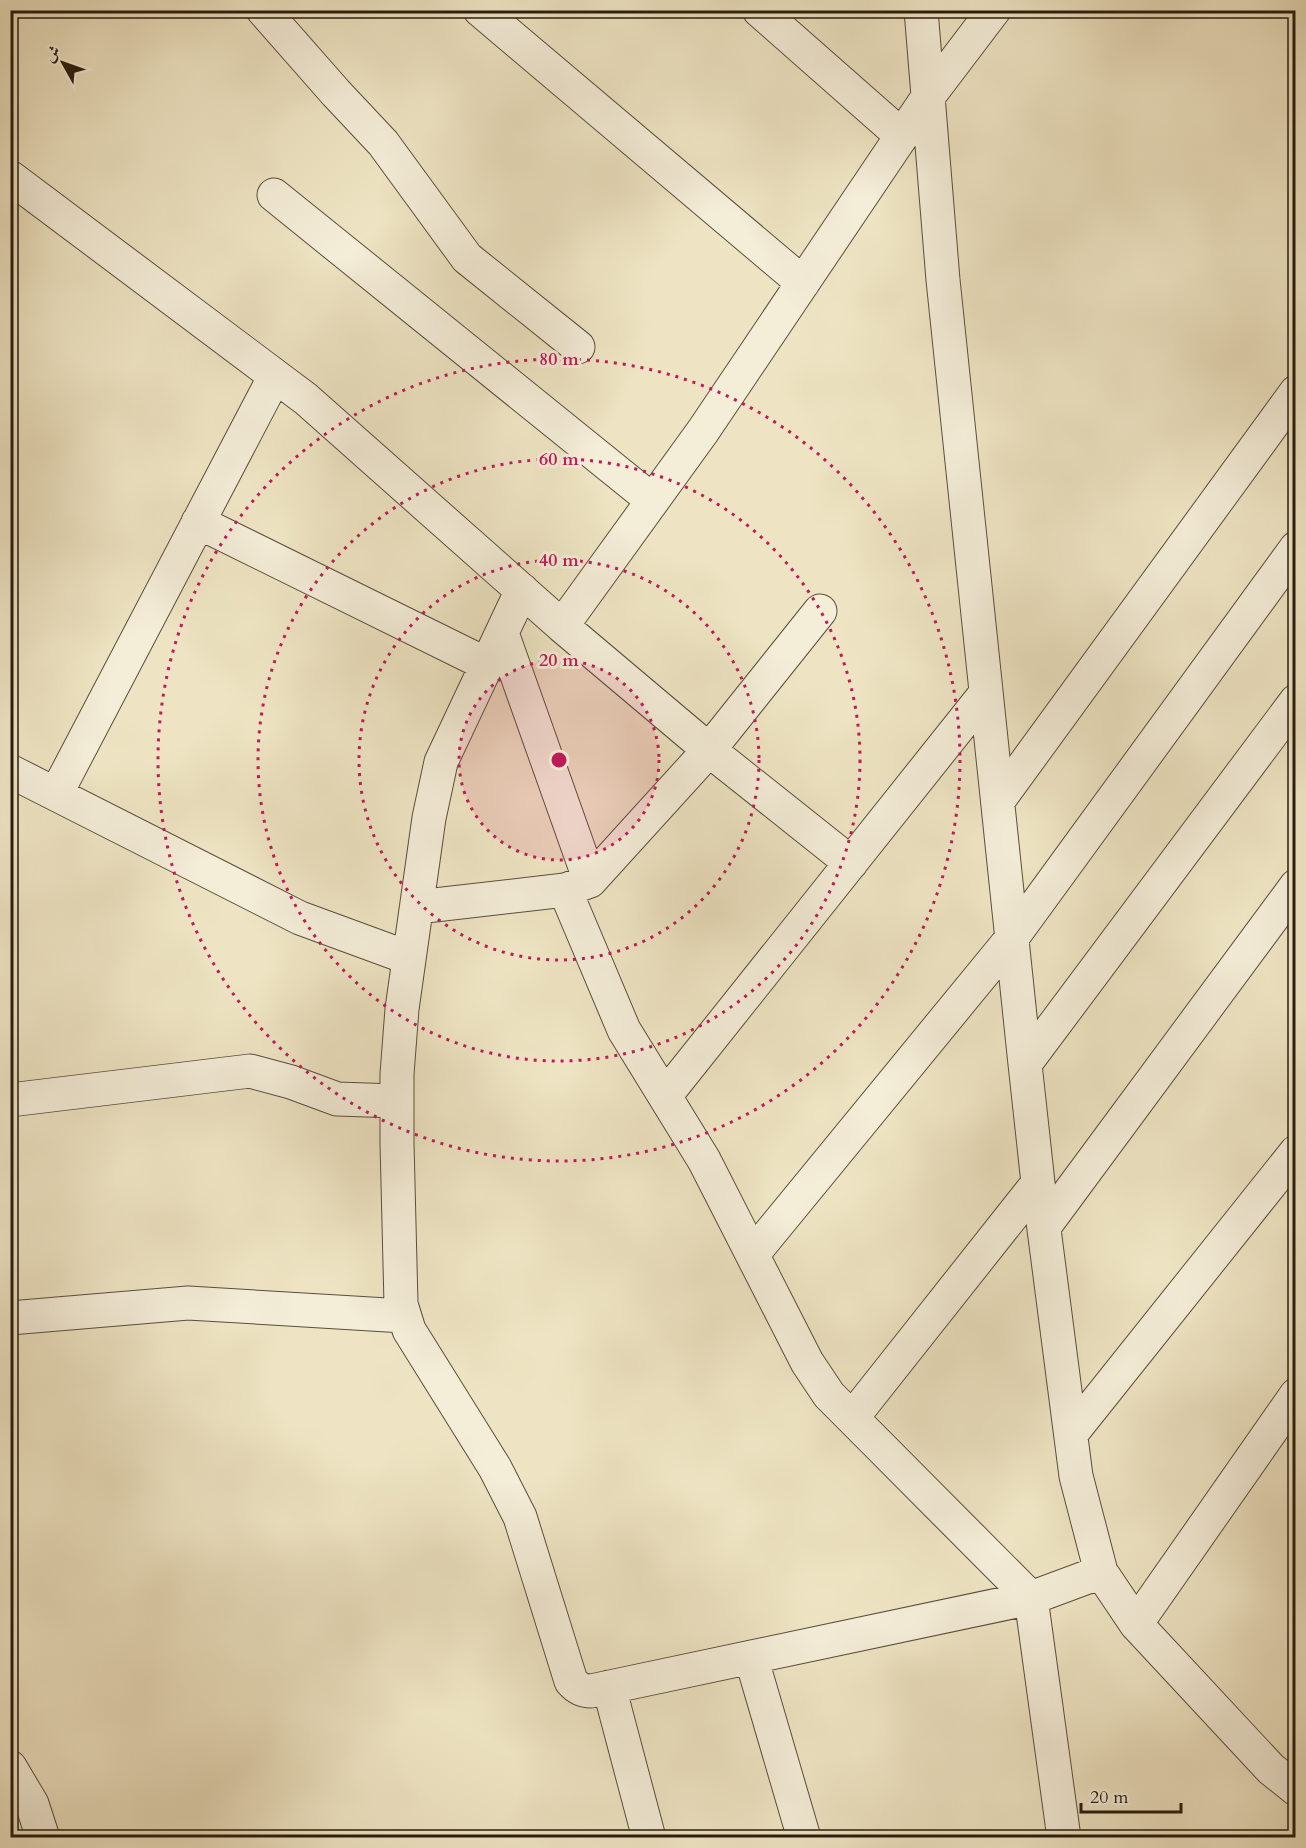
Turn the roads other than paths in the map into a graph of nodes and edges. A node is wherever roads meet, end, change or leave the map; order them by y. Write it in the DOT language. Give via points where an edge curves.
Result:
graph roads {
  1 [pos="263,10"];
  2 [pos="480,10"];
  3 [pos="759,10"];
  4 [pos="921,10"];
  5 [pos="994,10"];
  6 [pos="928,97"];
  7 [pos="902,136"];
  8 [pos="10,177"];
  9 [pos="274,195"];
  10 [pos="803,283"];
  11 [pos="578,347"];
  12 [pos="275,375"];
  13 [pos="1296,392"];
  14 [pos="652,500"];
  15 [pos="198,522"];
  16 [pos="1296,548"];
  17 [pos="522,590"];
  18 [pos="820,611"];
  19 [pos="562,626"];
  20 [pos="501,633"];
  21 [pos="486,664"];
  22 [pos="986,693"];
  23 [pos="1296,701"];
  24 [pos="709,750"];
  25 [pos="10,771"];
  26 [pos="56,794"];
  27 [pos="998,801"];
  28 [pos="850,863"];
  29 [pos="577,886"];
  30 [pos="1296,886"];
  31 [pos="417,907"];
  32 [pos="1012,938"];
  33 [pos="409,957"];
  34 [pos="1025,1064"];
  35 [pos="665,1096"];
  36 [pos="10,1100"];
  37 [pos="396,1101"];
  38 [pos="1296,1152"];
  39 [pos="1038,1182"];
  40 [pos="1044,1227"];
  41 [pos="753,1254"];
  42 [pos="404,1316"];
  43 [pos="10,1318"];
  44 [pos="1295,1397"];
  45 [pos="852,1418"];
  46 [pos="1071,1434"];
  47 [pos="1101,1572"];
  48 [pos="1031,1598"];
  49 [pos="1136,1624"];
  50 [pos="752,1657"];
  51 [pos="609,1687"];
  52 [pos="10,1767"];
  53 [pos="1296,1789"];
  54 [pos="43,1838"];
  55 [pos="649,1838"];
  56 [pos="804,1838"];
  57 [pos="1064,1838"];
  1 -- 11 [label="street" via="383,143 467,258"];
  2 -- 10 [label="street"];
  3 -- 7 [label="street"];
  4 -- 6 [label="street"];
  5 -- 6 [label="street"];
  6 -- 7 [label="street"];
  6 -- 22 [label="street"];
  7 -- 10 [label="street"];
  8 -- 12 [label="street"];
  9 -- 14 [label="street"];
  10 -- 14 [label="street"];
  12 -- 15 [label="street"];
  12 -- 17 [label="street"];
  13 -- 27 [label="street"];
  14 -- 19 [label="street"];
  15 -- 21 [label="street"];
  15 -- 26 [label="street"];
  16 -- 32 [label="street"];
  17 -- 19 [label="street"];
  17 -- 20 [label="street"];
  18 -- 24 [label="street"];
  19 -- 24 [label="street"];
  20 -- 21 [label="street"];
  20 -- 29 [label="street"];
  21 -- 31 [label="street" via="441,762"];
  22 -- 27 [label="street"];
  22 -- 28 [label="street"];
  23 -- 34 [label="street"];
  24 -- 28 [label="street"];
  24 -- 29 [label="street"];
  25 -- 26 [label="street"];
  26 -- 33 [label="street" via="300,918"];
  27 -- 32 [label="street"];
  28 -- 35 [label="street"];
  29 -- 31 [label="street"];
  29 -- 35 [label="street" via="624,1030"];
  30 -- 40 [label="street"];
  31 -- 33 [label="street"];
  32 -- 34 [label="street"];
  32 -- 41 [label="street"];
  33 -- 37 [label="street"];
  34 -- 39 [label="street"];
  35 -- 41 [label="street"];
  36 -- 37 [label="street" via="250,1071 337,1100"];
  37 -- 42 [label="street"];
  38 -- 46 [label="street"];
  39 -- 40 [label="street"];
  39 -- 45 [label="street"];
  40 -- 46 [label="street"];
  41 -- 45 [label="street" via="807,1362 829,1395"];
  42 -- 43 [label="street" via="188,1303"];
  42 -- 51 [label="street" via="520,1517 571,1681 584,1691"];
  44 -- 49 [label="street"];
  45 -- 48 [label="street"];
  46 -- 47 [label="street" via="1076,1476"];
  47 -- 48 [label="street"];
  47 -- 49 [label="street"];
  48 -- 50 [label="street"];
  48 -- 57 [label="street"];
  49 -- 53 [label="street" via="1271,1769"];
  50 -- 51 [label="street"];
  50 -- 56 [label="street"];
  51 -- 55 [label="street"];
  52 -- 54 [label="street" via="32,1804"];
}
